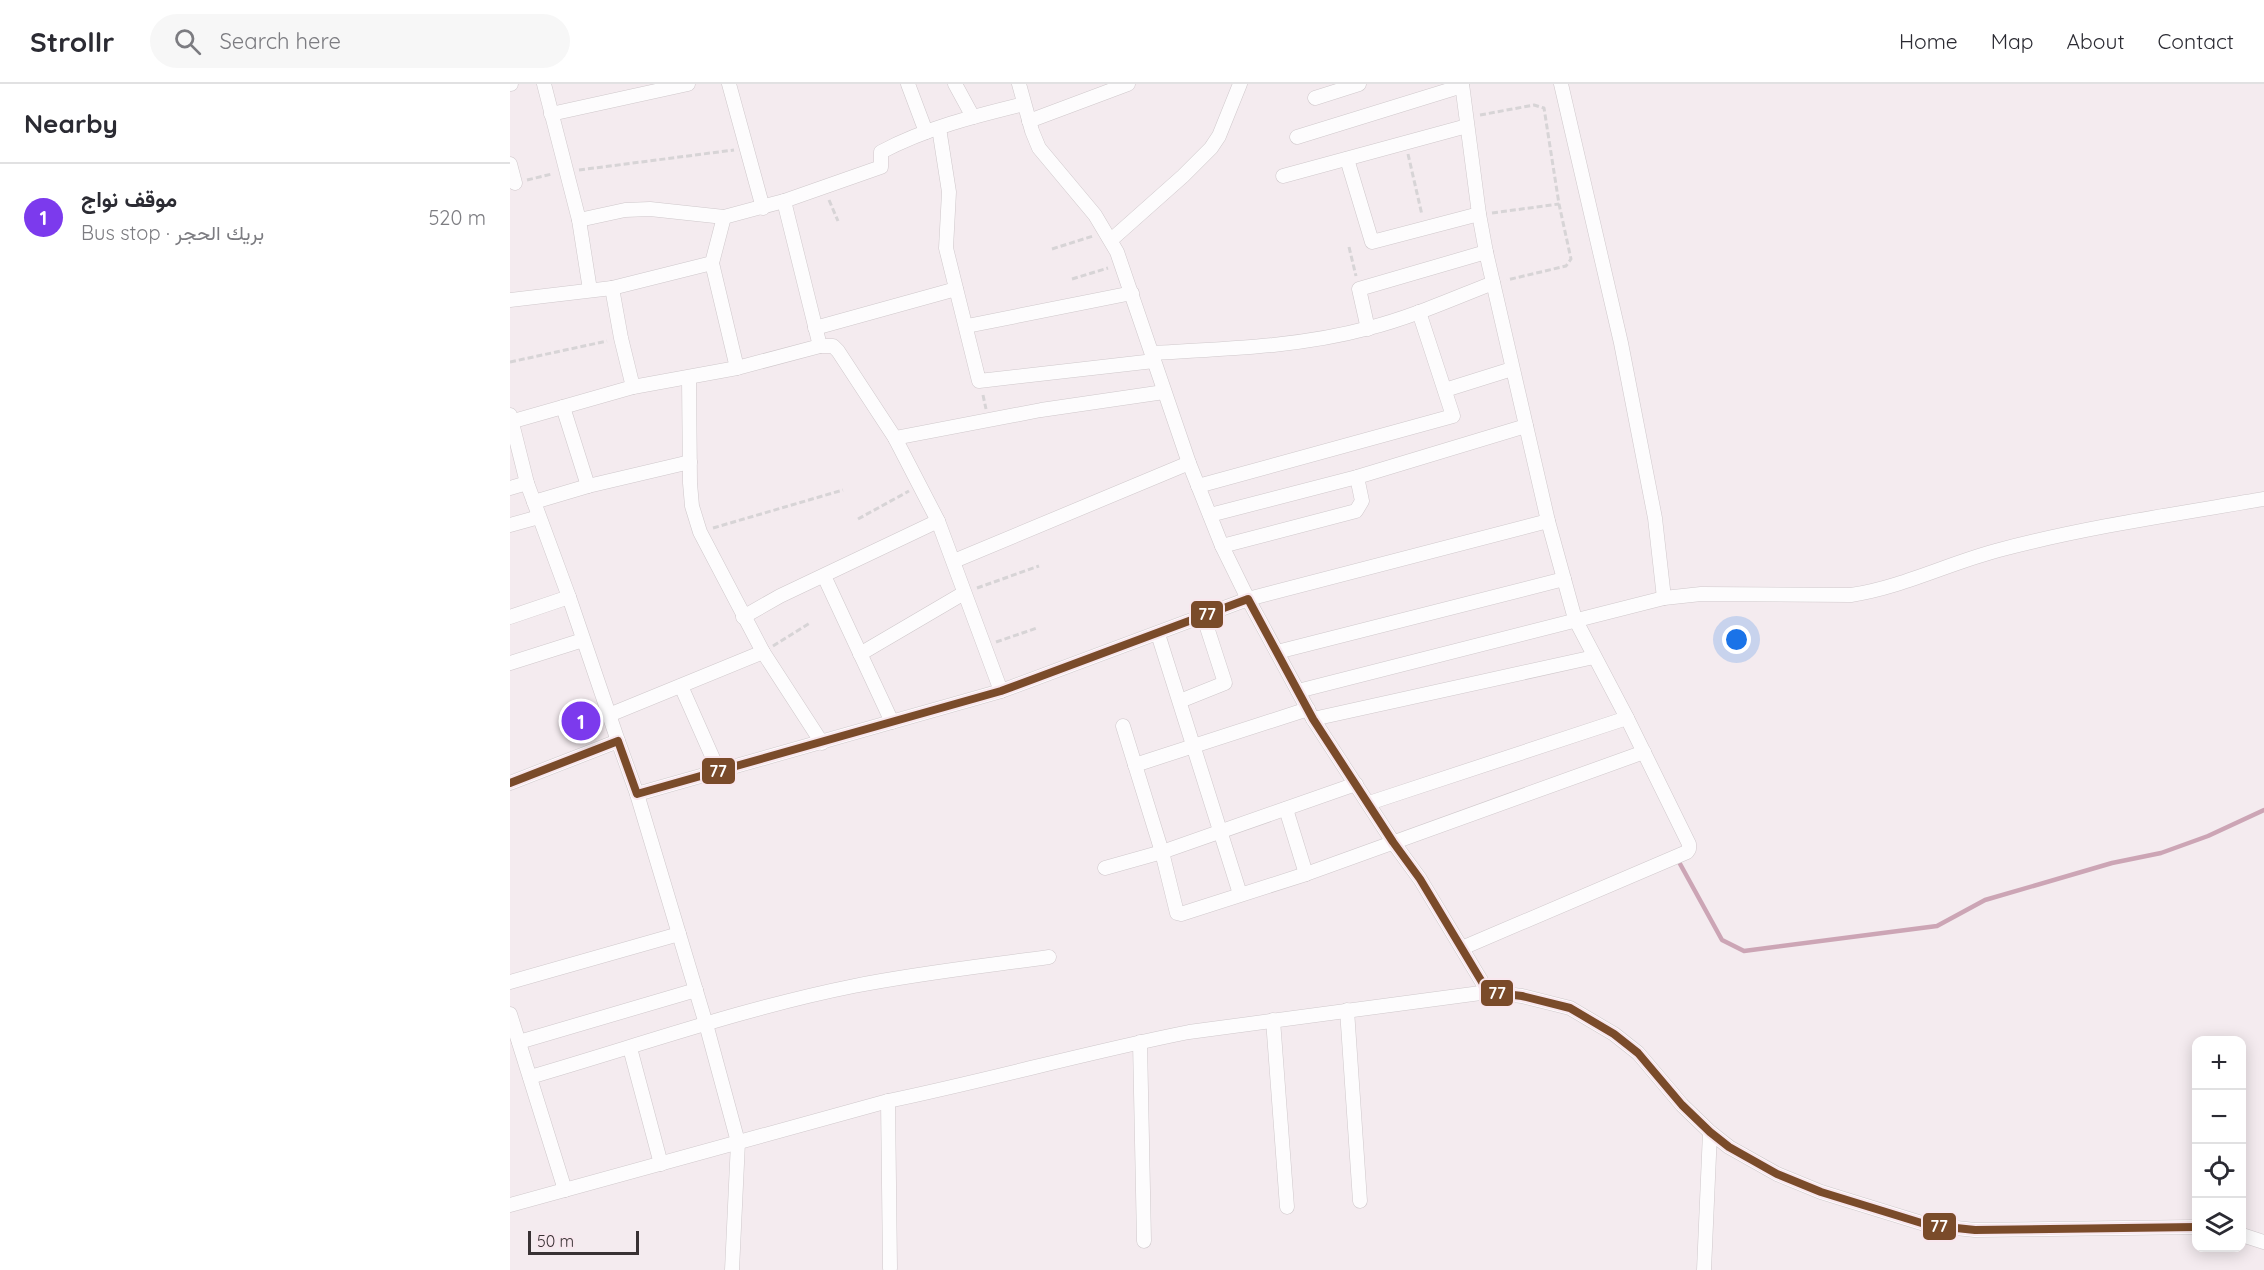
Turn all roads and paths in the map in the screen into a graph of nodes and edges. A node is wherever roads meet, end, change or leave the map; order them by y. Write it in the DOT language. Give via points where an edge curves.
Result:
graph roads {
  1 [pos="544,84"];
  2 [pos="688,84"];
  3 [pos="729,84"];
  4 [pos="908,84"];
  5 [pos="955,84"];
  6 [pos="1019,84"];
  7 [pos="1128,84"];
  8 [pos="1240,84"];
  9 [pos="1359,84"];
  10 [pos="1561,84"];
  11 [pos="1462,85"];
  12 [pos="1315,98"];
  13 [pos="1024,104"];
  14 [pos="551,114"];
  15 [pos="973,117"];
  16 [pos="1029,121"];
  17 [pos="1467,122"];
  18 [pos="932,130"];
  19 [pos="1297,137"];
  20 [pos="1406,143"];
  21 [pos="747,149"];
  22 [pos="1347,159"];
  23 [pos="510,164"];
  24 [pos="565,171"];
  25 [pos="1283,176"];
  26 [pos="515,183"];
  27 [pos="825,187"];
  28 [pos="784,201"];
  29 [pos="1559,204"];
  30 [pos="763,208"];
  31 [pos="1479,214"];
  32 [pos="724,217"];
  33 [pos="579,219"];
  34 [pos="838,221"];
  35 [pos="1425,228"];
  36 [pos="1109,236"];
  37 [pos="1349,247"];
  38 [pos="1052,249"];
  39 [pos="1486,252"];
  40 [pos="712,263"];
  41 [pos="1122,264"];
  42 [pos="1072,279"];
  43 [pos="1494,284"];
  44 [pos="612,288"];
  45 [pos="956,289"];
  46 [pos="1359,289"];
  47 [pos="590,290"];
  48 [pos="1132,293"];
  49 [pos="510,300"];
  50 [pos="1419,312"];
  51 [pos="967,326"];
  52 [pos="815,328"];
  53 [pos="1368,329"];
  54 [pos="621,338"];
  55 [pos="820,346"];
  56 [pos="1153,357"];
  57 [pos="510,362"];
  58 [pos="737,368"];
  59 [pos="1512,369"];
  60 [pos="689,378"];
  61 [pos="979,381"];
  62 [pos="633,387"];
  63 [pos="1445,390"];
  64 [pos="1164,392"];
  65 [pos="563,407"];
  66 [pos="511,419"];
  67 [pos="989,419"];
  68 [pos="1526,426"];
  69 [pos="895,438"];
  70 [pos="690,462"];
  71 [pos="1189,463"];
  72 [pos="1357,477"];
  73 [pos="527,483"];
  74 [pos="920,485"];
  75 [pos="588,486"];
  76 [pos="1198,486"];
  77 [pos="510,488"];
  78 [pos="843,490"];
  79 [pos="2264,499"];
  80 [pos="534,502"];
  81 [pos="1210,515"];
  82 [pos="539,518"];
  83 [pos="858,519"];
  84 [pos="938,520"];
  85 [pos="1548,521"];
  86 [pos="510,525"];
  87 [pos="699,532"];
  88 [pos="1222,546"];
  89 [pos="954,561"];
  90 [pos="1039,566"];
  91 [pos="824,576"];
  92 [pos="1564,579"];
  93 [pos="964,593"];
  94 [pos="569,597"];
  95 [pos="1664,598"];
  96 [pos="1248,599"];
  97 [pos="1203,615"];
  98 [pos="510,617"];
  99 [pos="743,617"];
  100 [pos="1575,619"];
  101 [pos="810,623"];
  102 [pos="1037,628"];
  103 [pos="1158,634"];
  104 [pos="583,640"];
  105 [pos="984,646"];
  106 [pos="763,652"];
  107 [pos="1277,652"];
  108 [pos="860,654"];
  109 [pos="1594,657"];
  110 [pos="510,663"];
  111 [pos="681,686"];
  112 [pos="1001,691"];
  113 [pos="1298,691"];
  114 [pos="1180,701"];
  115 [pos="1310,714"];
  116 [pos="609,715"];
  117 [pos="1627,718"];
  118 [pos="892,722"];
  119 [pos="1123,726"];
  120 [pos="618,741"];
  121 [pos="822,743"];
  122 [pos="1194,745"];
  123 [pos="1644,752"];
  124 [pos="1135,765"];
  125 [pos="719,772"];
  126 [pos="510,783"];
  127 [pos="1356,784"];
  128 [pos="637,794"];
  129 [pos="1369,803"];
  130 [pos="1286,809"];
  131 [pos="1222,831"];
  132 [pos="1393,842"];
  133 [pos="1162,852"];
  134 [pos="1105,868"];
  135 [pos="1306,874"];
  136 [pos="1240,894"];
  137 [pos="679,934"];
  138 [pos="1462,948"];
  139 [pos="1048,957"];
  140 [pos="510,982"];
  141 [pos="696,990"];
  142 [pos="1488,992"];
  143 [pos="1347,1010"];
  144 [pos="510,1014"];
  145 [pos="1274,1020"];
  146 [pos="706,1024"];
  147 [pos="519,1042"];
  148 [pos="1140,1042"];
  149 [pos="630,1048"];
  150 [pos="530,1077"];
  151 [pos="888,1101"];
  152 [pos="1710,1132"];
  153 [pos="738,1142"];
  154 [pos="661,1164"];
  155 [pos="565,1190"];
  156 [pos="1360,1201"];
  157 [pos="510,1205"];
  158 [pos="1287,1207"];
  159 [pos="2192,1227"];
  160 [pos="2246,1237"];
  161 [pos="1144,1240"];
  162 [pos="2264,1242"];
  163 [pos="890,1268"];
  164 [pos="732,1270"];
  165 [pos="1704,1270"];
  1 -- 14 [label="street"];
  2 -- 14 [label="street"];
  3 -- 21 [label="street"];
  4 -- 18 [label="street"];
  5 -- 15 [label="street"];
  6 -- 13 [label="street"];
  7 -- 16 [label="street"];
  8 -- 36 [label="street" via="1211,148"];
  9 -- 12 [label="street"];
  10 -- 95 [label="street" via="1621,343 1655,518"];
  11 -- 17 [label="street"];
  11 -- 19 [label="street"];
  13 -- 15 [label="street"];
  13 -- 16 [label="street"];
  14 -- 24 [label="street"];
  15 -- 18 [label="street"];
  16 -- 36 [label="street" via="1044,155"];
  17 -- 20 [label="street"];
  17 -- 29 [label="path" via="1534,105 1544,108"];
  17 -- 31 [label="street"];
  18 -- 27 [label="street" via="882,151 881,167"];
  18 -- 45 [label="street" via="950,192 946,248"];
  20 -- 22 [label="street"];
  20 -- 35 [label="path"];
  21 -- 24 [label="path"];
  21 -- 30 [label="street"];
  22 -- 25 [label="street"];
  22 -- 35 [label="street" via="1372,242"];
  23 -- 26 [label="street"];
  24 -- 26 [label="path"];
  24 -- 33 [label="street"];
  27 -- 28 [label="street"];
  27 -- 34 [label="path"];
  28 -- 30 [label="street"];
  28 -- 52 [label="street"];
  29 -- 31 [label="path"];
  29 -- 43 [label="path" via="1569,264"];
  30 -- 32 [label="street"];
  31 -- 35 [label="street"];
  31 -- 39 [label="street"];
  32 -- 33 [label="street" via="650,209"];
  32 -- 40 [label="street"];
  33 -- 47 [label="street"];
  36 -- 38 [label="path"];
  36 -- 41 [label="street"];
  37 -- 46 [label="path"];
  39 -- 43 [label="street"];
  39 -- 46 [label="street"];
  40 -- 44 [label="street"];
  40 -- 58 [label="street"];
  41 -- 42 [label="path"];
  41 -- 48 [label="street"];
  43 -- 50 [label="street"];
  43 -- 59 [label="street"];
  44 -- 47 [label="street"];
  44 -- 54 [label="street"];
  45 -- 51 [label="street"];
  45 -- 52 [label="street"];
  46 -- 53 [label="street"];
  47 -- 49 [label="street"];
  48 -- 51 [label="street"];
  48 -- 56 [label="street"];
  50 -- 53 [label="street"];
  50 -- 63 [label="street"];
  51 -- 61 [label="street"];
  52 -- 55 [label="street"];
  53 -- 56 [label="street" via="1309,340"];
  54 -- 57 [label="path"];
  54 -- 62 [label="street"];
  55 -- 58 [label="street"];
  55 -- 69 [label="street" via="833,346 838,351"];
  56 -- 61 [label="street"];
  56 -- 64 [label="street"];
  58 -- 60 [label="street"];
  59 -- 63 [label="street"];
  59 -- 68 [label="street"];
  60 -- 62 [label="street"];
  60 -- 70 [label="street"];
  61 -- 67 [label="path"];
  62 -- 65 [label="street"];
  63 -- 76 [label="street" via="1453,416"];
  64 -- 67 [label="street"];
  64 -- 71 [label="street"];
  65 -- 66 [label="street"];
  65 -- 75 [label="street"];
  66 -- 73 [label="street"];
  67 -- 69 [label="street"];
  68 -- 72 [label="street"];
  68 -- 85 [label="street"];
  69 -- 74 [label="street"];
  70 -- 75 [label="street"];
  70 -- 87 [label="street" via="692,506"];
  71 -- 76 [label="street"];
  71 -- 89 [label="street"];
  72 -- 81 [label="street"];
  72 -- 88 [label="street" via="1362,501 1356,511"];
  73 -- 77 [label="street"];
  73 -- 80 [label="street"];
  74 -- 83 [label="path"];
  74 -- 84 [label="street"];
  75 -- 80 [label="street"];
  76 -- 81 [label="street"];
  78 -- 87 [label="path"];
  79 -- 95 [label="street" via="2040,539 1851,595 1701,594"];
  80 -- 82 [label="street"];
  81 -- 88 [label="street"];
  82 -- 86 [label="street"];
  82 -- 94 [label="street"];
  84 -- 89 [label="street"];
  84 -- 91 [label="street"];
  85 -- 92 [label="street"];
  85 -- 96 [label="street"];
  87 -- 99 [label="street"];
  88 -- 96 [label="street"];
  89 -- 93 [label="street"];
  90 -- 93 [label="path"];
  91 -- 99 [label="street"];
  91 -- 108 [label="street"];
  92 -- 100 [label="street"];
  92 -- 107 [label="street"];
  93 -- 105 [label="street"];
  93 -- 108 [label="street"];
  94 -- 98 [label="street"];
  94 -- 104 [label="street"];
  95 -- 100 [label="street"];
  96 -- 97 [label="street"];
  96 -- 107 [label="street"];
  97 -- 103 [label="street"];
  97 -- 114 [label="street" via="1225,683"];
  99 -- 106 [label="street"];
  100 -- 109 [label="street"];
  100 -- 113 [label="street"];
  101 -- 106 [label="path"];
  102 -- 105 [label="path"];
  103 -- 112 [label="street"];
  103 -- 114 [label="street"];
  104 -- 110 [label="street"];
  104 -- 116 [label="street"];
  105 -- 112 [label="street"];
  106 -- 111 [label="street"];
  106 -- 121 [label="street"];
  107 -- 113 [label="street"];
  108 -- 118 [label="street"];
  109 -- 115 [label="street"];
  109 -- 117 [label="street"];
  111 -- 116 [label="street"];
  111 -- 125 [label="street"];
  112 -- 118 [label="street"];
  113 -- 115 [label="street"];
  114 -- 122 [label="street"];
  115 -- 122 [label="street"];
  115 -- 127 [label="street"];
  116 -- 120 [label="street"];
  117 -- 123 [label="street"];
  117 -- 129 [label="street"];
  118 -- 121 [label="street"];
  119 -- 124 [label="street"];
  120 -- 126 [label="street"];
  120 -- 128 [label="street"];
  121 -- 125 [label="street"];
  122 -- 124 [label="street"];
  122 -- 131 [label="street"];
  123 -- 132 [label="street"];
  123 -- 138 [label="street" via="1689,844 1687,852"];
  124 -- 133 [label="street"];
  125 -- 128 [label="street"];
  127 -- 129 [label="street"];
  127 -- 130 [label="street"];
  128 -- 137 [label="street"];
  129 -- 132 [label="street"];
  130 -- 131 [label="street"];
  130 -- 135 [label="street"];
  131 -- 133 [label="street"];
  131 -- 136 [label="street"];
  132 -- 135 [label="street"];
  132 -- 138 [label="street"];
  133 -- 134 [label="street"];
  133 -- 136 [label="street" via="1178,914"];
  135 -- 136 [label="street"];
  137 -- 140 [label="street"];
  137 -- 141 [label="street"];
  138 -- 142 [label="street"];
  139 -- 146 [label="street" via="853,986"];
  141 -- 146 [label="street"];
  141 -- 147 [label="street"];
  142 -- 143 [label="street"];
  142 -- 152 [label="street" via="1570,1008 1614,1034 1638,1053"];
  143 -- 145 [label="street"];
  143 -- 156 [label="street"];
  144 -- 147 [label="street"];
  145 -- 148 [label="street"];
  145 -- 158 [label="street"];
  146 -- 149 [label="street"];
  146 -- 153 [label="street"];
  147 -- 150 [label="street"];
  148 -- 151 [label="street"];
  148 -- 161 [label="street"];
  149 -- 150 [label="street"];
  149 -- 154 [label="street"];
  150 -- 155 [label="street"];
  151 -- 153 [label="street"];
  151 -- 163 [label="street"];
  152 -- 159 [label="street" via="1777,1174 1874,1210 1928,1225 1976,1230"];
  152 -- 165 [label="street"];
  153 -- 154 [label="street"];
  153 -- 164 [label="street"];
  154 -- 155 [label="street"];
  155 -- 157 [label="street"];
  160 -- 162 [label="street"];
}
